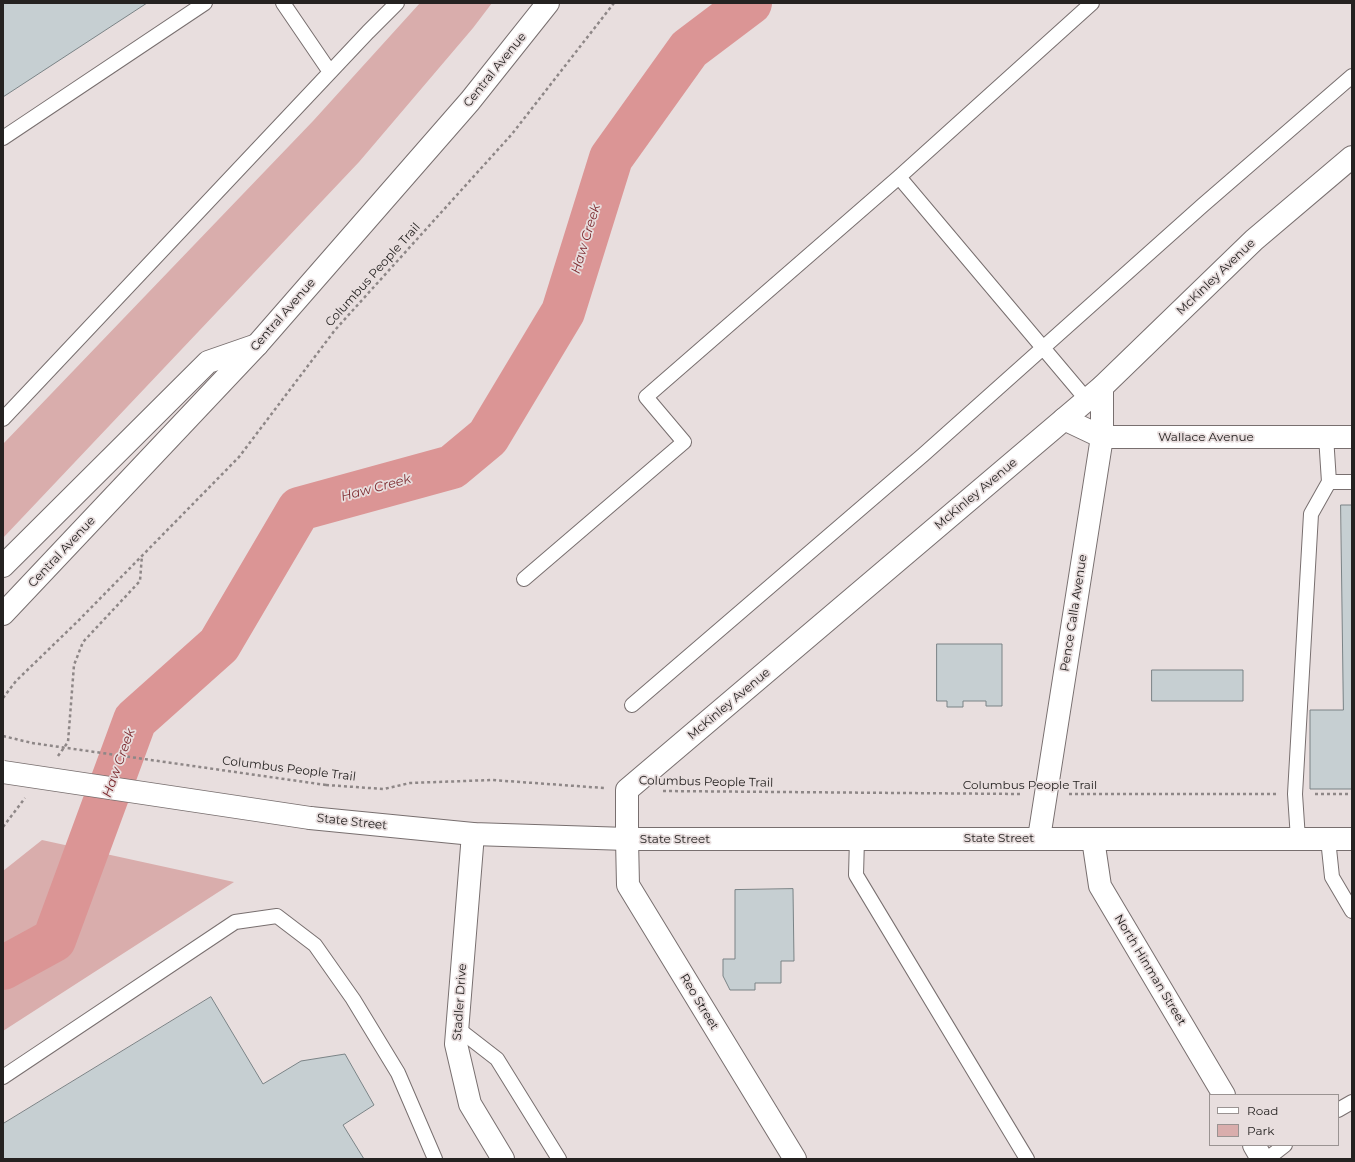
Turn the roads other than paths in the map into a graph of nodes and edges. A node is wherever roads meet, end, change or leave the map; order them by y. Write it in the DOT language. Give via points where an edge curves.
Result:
graph roads {
  1 [pos="205,3"];
  2 [pos="283,3"];
  3 [pos="397,3"];
  4 [pos="548,3"];
  5 [pos="1092,3"];
  6 [pos="330,72"];
  7 [pos="1352,76"];
  8 [pos="3,138"];
  9 [pos="1352,157"];
  10 [pos="899,177"];
  11 [pos="257,346"];
  12 [pos="1042,348"];
  13 [pos="1094,393"];
  14 [pos="3,419"];
  15 [pos="1064,419"];
  16 [pos="1326,436"];
  17 [pos="1352,436"];
  18 [pos="1102,437"];
  19 [pos="1329,482"];
  20 [pos="1352,482"];
  21 [pos="3,566"];
  22 [pos="524,579"];
  23 [pos="3,614"];
  24 [pos="632,705"];
  25 [pos="3,772"];
  26 [pos="473,834"];
  27 [pos="1039,838"];
  28 [pos="1093,838"];
  29 [pos="627,839"];
  30 [pos="857,839"];
  31 [pos="1298,839"];
  32 [pos="1328,839"];
  33 [pos="1352,839"];
  34 [pos="1352,911"];
  35 [pos="457,1028"];
  36 [pos="3,1077"];
  37 [pos="1223,1094"];
  38 [pos="1352,1102"];
  39 [pos="1339,1109"];
  40 [pos="1255,1146"];
  41 [pos="1284,1146"];
  42 [pos="435,1159"];
  43 [pos="503,1159"];
  44 [pos="560,1159"];
  45 [pos="795,1159"];
  46 [pos="1027,1159"];
  47 [pos="1262,1159"];
  48 [pos="1267,1159"];
  1 -- 8 [label="lane"];
  2 -- 6 [label="lane"];
  3 -- 6 [label="lane"];
  4 -- 11 [label="main road, Central Avenue" via="470,101"];
  5 -- 10 [label="lane"];
  6 -- 14 [label="lane"];
  7 -- 12 [label="lane"];
  9 -- 13 [label="main road, McKinley Avenue" via="1254,240"];
  10 -- 12 [label="lane"];
  10 -- 22 [label="lane" via="646,397 684,442"];
  11 -- 21 [label="main road" via="208,362"];
  11 -- 23 [label="main road, Central Avenue"];
  12 -- 13 [label="lane"];
  12 -- 24 [label="lane" via="776,583"];
  13 -- 15 [label="main road, McKinley Avenue"];
  13 -- 18 [label="main road, Pence Calla Avenue"];
  15 -- 18 [label="main road, Wallace Avenue"];
  15 -- 29 [label="main road, McKinley Avenue" via="627,790"];
  16 -- 17 [label="main road, Wallace Avenue"];
  16 -- 18 [label="main road, Wallace Avenue"];
  16 -- 19 [label="lane"];
  18 -- 27 [label="main road, Pence Calla Avenue"];
  19 -- 20 [label="lane"];
  19 -- 31 [label="lane" via="1311,514 1295,794"];
  25 -- 26 [label="main road, State Street, bridge" via="310,818"];
  26 -- 29 [label="main road, State Street"];
  26 -- 35 [label="main road, Stadler Drive"];
  27 -- 28 [label="main road, State Street"];
  27 -- 30 [label="main road, State Street"];
  28 -- 31 [label="main road, State Street"];
  28 -- 37 [label="main road, North Hinman Street" via="1100,886"];
  29 -- 30 [label="main road, State Street"];
  29 -- 45 [label="main road, Reo Street" via="628,885"];
  30 -- 46 [label="lane" via="856,875"];
  31 -- 32 [label="main road, State Street"];
  32 -- 33 [label="main road, State Street"];
  32 -- 34 [label="lane" via="1332,877"];
  35 -- 43 [label="main road, Stadler Drive" via="456,1044 470,1104"];
  35 -- 44 [label="lane" via="497,1059"];
  36 -- 42 [label="lane" via="235,922 277,916 315,945 353,999 398,1073"];
  38 -- 39 [label="lane"];
  40 -- 47 [label="main road"];
  41 -- 48 [label="lane"];
}
